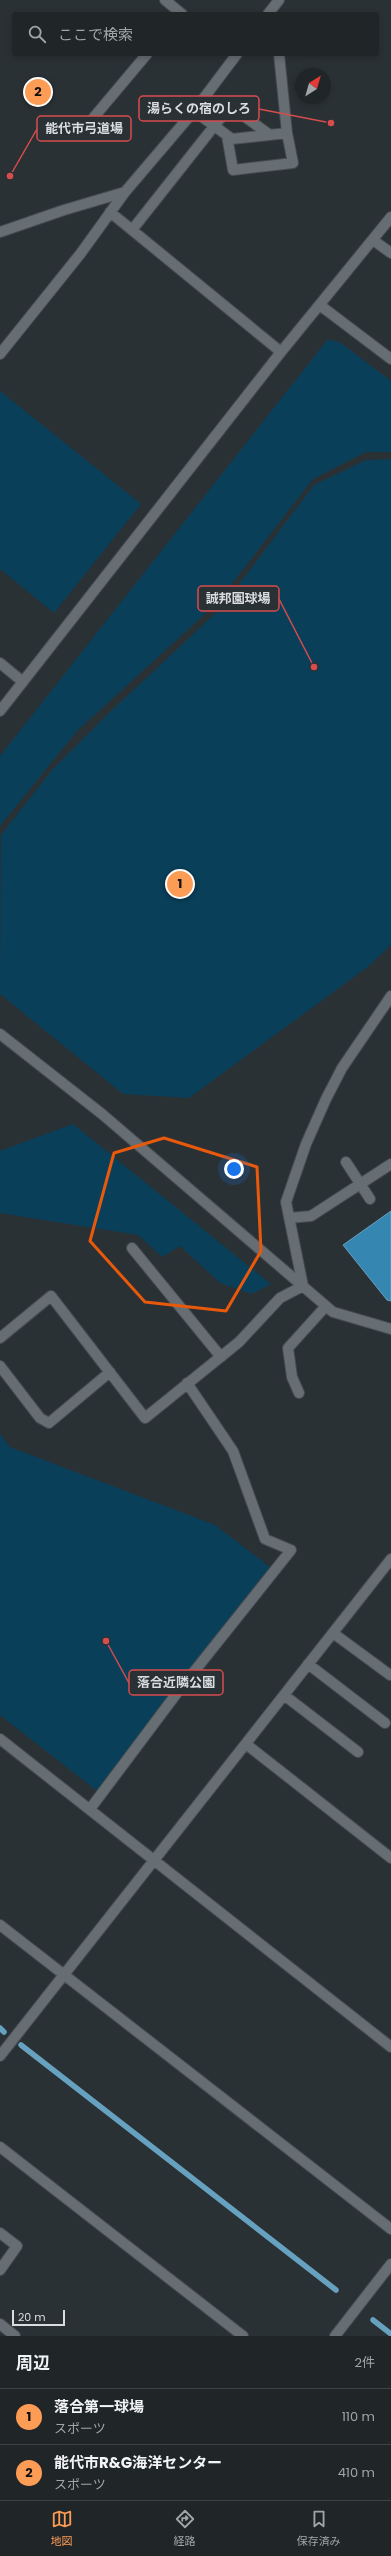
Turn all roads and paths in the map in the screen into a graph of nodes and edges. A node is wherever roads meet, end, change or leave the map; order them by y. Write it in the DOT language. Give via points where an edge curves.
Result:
graph roads {
  1 [pos="164,0"];
  2 [pos="179,12"];
  3 [pos="145,56"];
  4 [pos="233,56"];
  5 [pos="279,56"];
  6 [pos="194,111"];
  7 [pos="214,126"];
  8 [pos="106,129"];
  9 [pos="287,132"];
  10 [pos="270,135"];
  11 [pos="227,136"];
  12 [pos="125,192"];
  13 [pos="110,212"];
  14 [pos="391,217"];
  15 [pos="132,230"];
  16 [pos="0,232"];
  17 [pos="373,240"];
  18 [pos="391,253"];
  19 [pos="321,306"];
  20 [pos="281,352"];
  21 [pos="0,354"];
  22 [pos="391,359"];
  23 [pos="0,663"];
  24 [pos="23,682"];
  25 [pos="0,711"];
  26 [pos="391,996"];
  27 [pos="0,1034"];
  28 [pos="346,1162"];
  29 [pos="391,1164"];
  30 [pos="360,1184"];
  31 [pos="370,1199"];
  32 [pos="289,1218"];
  33 [pos="132,1248"];
  34 [pos="303,1286"];
  35 [pos="326,1306"];
  36 [pos="391,1329"];
  37 [pos="0,1338"];
  38 [pos="221,1357"];
  39 [pos="0,1366"];
  40 [pos="110,1372"];
  41 [pos="187,1384"];
  42 [pos="299,1393"];
  43 [pos="391,1558"];
  44 [pos="333,1633"];
  45 [pos="308,1664"];
  46 [pos="390,1675"];
  47 [pos="284,1695"];
  48 [pos="385,1723"];
  49 [pos="0,1739"];
  50 [pos="246,1744"];
  51 [pos="358,1752"];
  52 [pos="90,1809"];
  53 [pos="391,1858"];
  54 [pos="155,1861"];
  55 [pos="0,1925"];
  56 [pos="63,1975"];
  57 [pos="391,2047"];
  58 [pos="0,2056"];
  59 [pos="0,2147"];
  60 [pos="391,2229"];
  61 [pos="0,2233"];
  62 [pos="391,2264"];
  63 [pos="0,2270"];
  64 [pos="0,2324"];
  65 [pos="15,2336"];
  66 [pos="243,2336"];
  67 [pos="335,2336"];
  1 -- 2 [label="street"];
  3 -- 8 [label="street" via="94,117"];
  4 -- 6 [label="street"];
  5 -- 9 [label="street"];
  6 -- 7 [label="street"];
  6 -- 12 [label="street"];
  7 -- 10 [label="street" via="230,106"];
  7 -- 11 [label="street"];
  7 -- 15 [label="street"];
  9 -- 10 [label="street"];
  9 -- 11 [label="street" via="293,163 233,170"];
  10 -- 11 [label="street" via="232,139"];
  12 -- 13 [label="street"];
  12 -- 16 [label="street"];
  13 -- 15 [label="street"];
  13 -- 21 [label="street"];
  14 -- 17 [label="street"];
  15 -- 20 [label="street"];
  17 -- 18 [label="street"];
  17 -- 19 [label="street"];
  19 -- 20 [label="street"];
  19 -- 22 [label="street"];
  20 -- 24 [label="street"];
  23 -- 24 [label="street"];
  24 -- 25 [label="street"];
  26 -- 32 [label="street" via="342,1068 326,1099 306,1144 286,1202"];
  27 -- 34 [label="street" via="102,1114"];
  28 -- 30 [label="street"];
  29 -- 30 [label="street"];
  30 -- 31 [label="street"];
  30 -- 32 [label="street" via="311,1216"];
  32 -- 34 [label="street"];
  33 -- 38 [label="street"];
  34 -- 35 [label="street"];
  34 -- 38 [label="street" via="280,1298"];
  35 -- 36 [label="street" via="333,1312"];
  35 -- 42 [label="street" via="288,1348 292,1378"];
  37 -- 40 [label="street" via="51,1296"];
  38 -- 41 [label="street"];
  39 -- 40 [label="street" via="40,1418 49,1423"];
  40 -- 41 [label="street" via="145,1418"];
  41 -- 52 [label="street" via="233,1452 265,1539 291,1550 177,1693"];
  43 -- 44 [label="street"];
  44 -- 45 [label="street"];
  44 -- 46 [label="street"];
  45 -- 47 [label="street"];
  45 -- 48 [label="street"];
  47 -- 50 [label="street"];
  47 -- 51 [label="street"];
  49 -- 52 [label="street"];
  50 -- 53 [label="street"];
  50 -- 54 [label="street"];
  52 -- 54 [label="street"];
  54 -- 56 [label="street"];
  54 -- 57 [label="street"];
  55 -- 56 [label="street"];
  56 -- 58 [label="street"];
  56 -- 60 [label="street"];
  59 -- 66 [label="street"];
  61 -- 63 [label="street" via="17,2246"];
  62 -- 67 [label="street"];
  64 -- 65 [label="street"];
}
